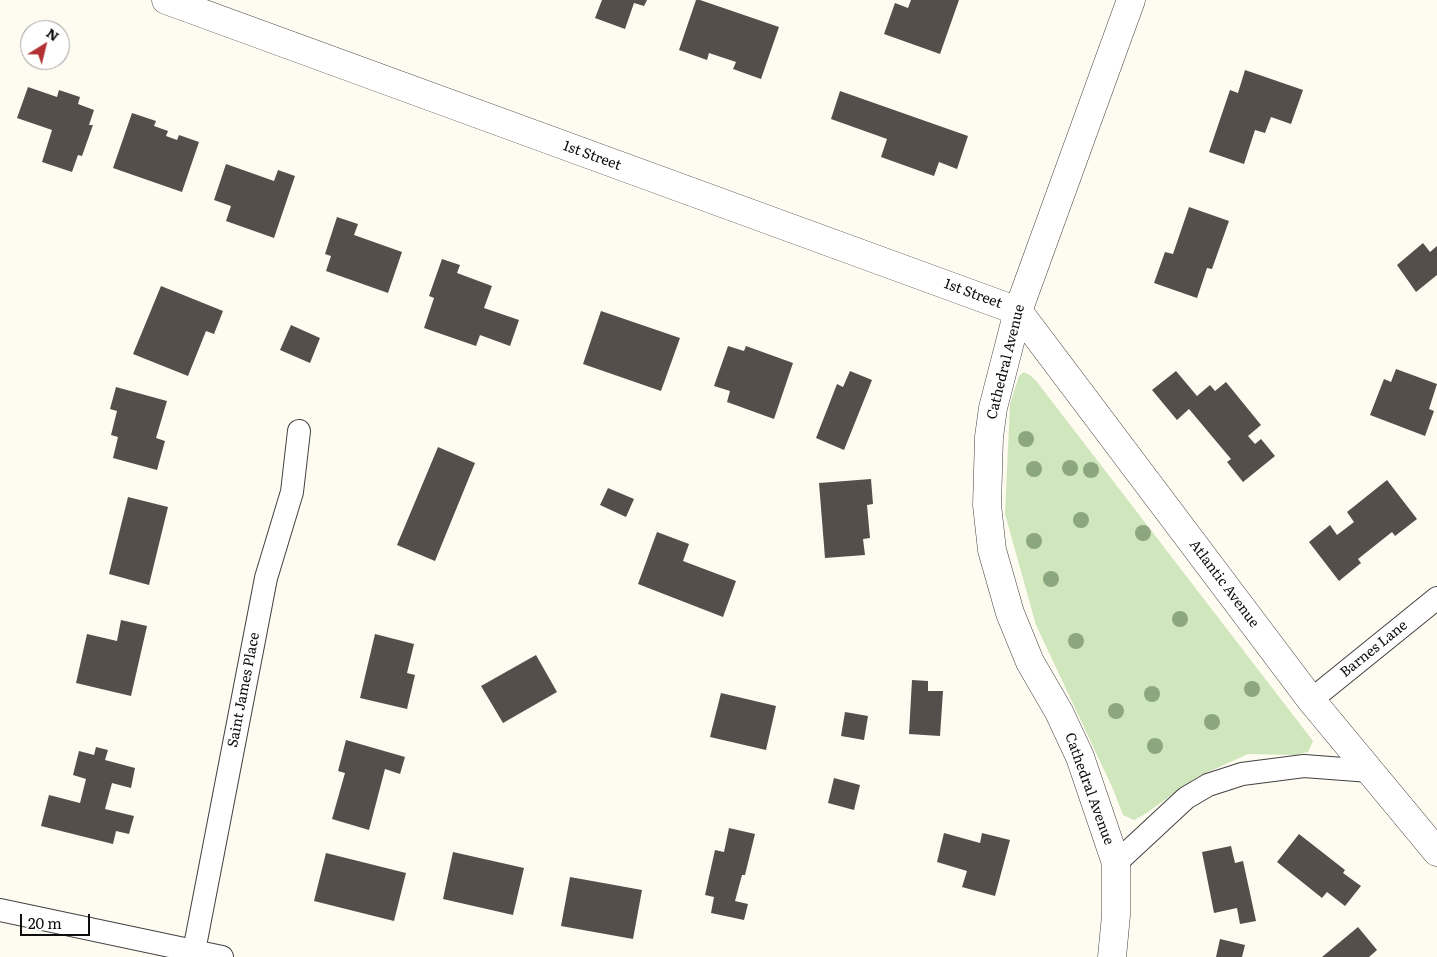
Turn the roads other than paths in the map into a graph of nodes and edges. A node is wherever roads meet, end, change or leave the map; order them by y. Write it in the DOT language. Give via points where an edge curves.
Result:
graph roads {
  1 [pos="166,0"];
  2 [pos="1131,0"];
  3 [pos="1018,311"];
  4 [pos="299,431"];
  5 [pos="1437,598"];
  6 [pos="1312,700"];
  7 [pos="1370,771"];
  8 [pos="1437,852"];
  9 [pos="1116,863"];
  10 [pos="0,910"];
  11 [pos="194,951"];
  12 [pos="222,957"];
  13 [pos="1112,957"];
  1 -- 3 [label="street, 1st Street"];
  2 -- 3 [label="street, Cathedral Avenue"];
  3 -- 6 [label="street, Atlantic Avenue"];
  3 -- 9 [label="street, Cathedral Avenue" via="988,437 987,505 992,550 1010,613 1030,662 1080,757"];
  4 -- 11 [label="street, Saint James Place" via="292,492 266,578"];
  5 -- 6 [label="street, Barnes Lane"];
  6 -- 7 [label="street, Atlantic Avenue"];
  7 -- 8 [label="street, Atlantic Avenue"];
  7 -- 9 [label="street" via="1304,766 1242,774 1208,785 1186,798"];
  9 -- 13 [label="street, Cathedral Avenue"];
  10 -- 11 [label="street"];
  11 -- 12 [label="street"];
}
